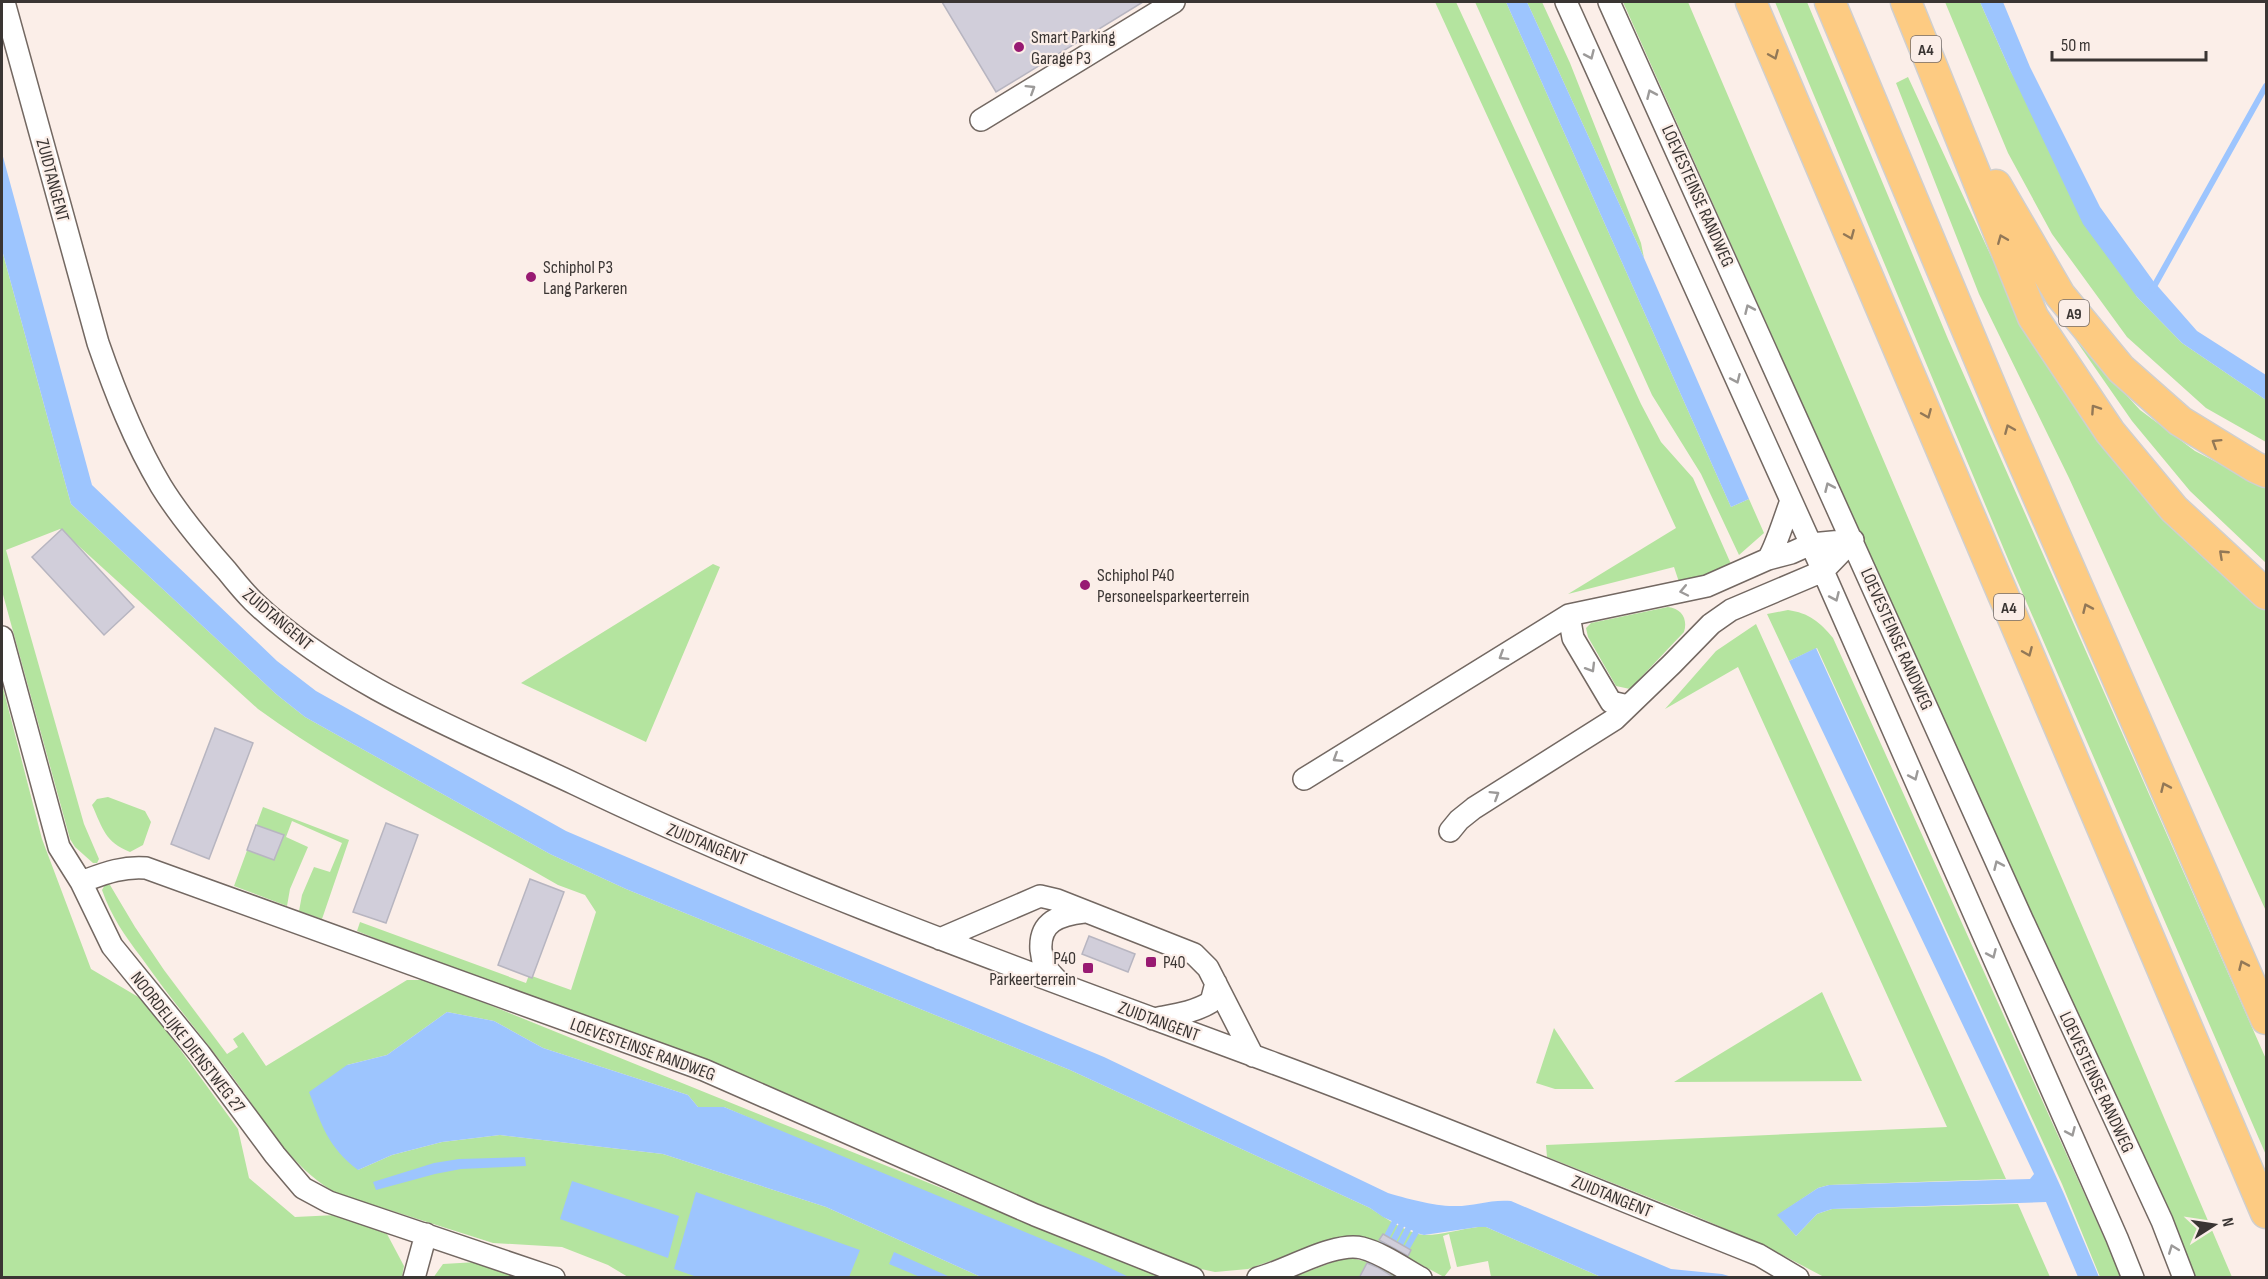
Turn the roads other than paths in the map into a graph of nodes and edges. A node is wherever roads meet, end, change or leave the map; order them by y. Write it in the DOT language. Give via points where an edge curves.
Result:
graph roads {
  1 [pos="4,2"];
  2 [pos="1174,2"];
  3 [pos="1566,2"];
  4 [pos="1609,2"];
  5 [pos="1751,2"];
  6 [pos="1830,2"];
  7 [pos="1906,2"];
  8 [pos="1945,96"];
  9 [pos="981,120"];
  10 [pos="2266,472"];
  11 [pos="1791,501"];
  12 [pos="1853,540"];
  13 [pos="1811,544"];
  14 [pos="1768,559"];
  15 [pos="1823,571"];
  16 [pos="2266,594"];
  17 [pos="1569,615"];
  18 [pos="2,637"];
  19 [pos="1628,706"];
  20 [pos="1304,778"];
  21 [pos="1450,831"];
  22 [pos="81,882"];
  23 [pos="1084,912"];
  24 [pos="940,939"];
  25 [pos="1059,983"];
  26 [pos="1216,983"];
  27 [pos="1151,1019"];
  28 [pos="2266,1019"];
  29 [pos="1253,1056"];
  30 [pos="2266,1213"];
  31 [pos="426,1234"];
  32 [pos="1261,1277"];
  33 [pos="414,1278"];
  34 [pos="554,1278"];
  35 [pos="1193,1278"];
  36 [pos="1421,1278"];
  37 [pos="1798,1278"];
  38 [pos="2133,1278"];
  39 [pos="2184,1278"];
  1 -- 24 [label="street, ZUIDTANGENT" via="98,343 117,396 161,486 188,526 252,600 302,642 370,687 654,822"];
  9 -- 2 [label="street, one-way"];
  3 -- 11 [label="street, one-way"];
  12 -- 4 [label="street, LOEVESTEINSE RANDWEG, one-way"];
  5 -- 30 [label="highway, A4, one-way"];
  28 -- 6 [label="highway, one-way" via="2006,423"];
  7 -- 8 [label="highway, A4"];
  10 -- 8 [label="highway, A9, one-way" via="2180,421 2121,369 2060,296"];
  16 -- 8 [label="highway, A4, one-way" via="2174,509 2110,432 2033,317"];
  11 -- 13 [label="street"];
  11 -- 14 [label="street"];
  12 -- 13 [label="street"];
  12 -- 15 [label="street"];
  39 -- 12 [label="street, LOEVESTEINSE RANDWEG, one-way" via="2162,1221"];
  13 -- 14 [label="street"];
  13 -- 15 [label="street"];
  14 -- 17 [label="street, one-way" via="1707,586"];
  15 -- 19 [label="street" via="1731,610 1711,624"];
  15 -- 38 [label="street, one-way"];
  17 -- 19 [label="street, one-way" via="1573,638 1611,702"];
  17 -- 20 [label="street, one-way"];
  18 -- 22 [label="street, NOORDELIJKE DIENSTWEG 27" via="59,847"];
  21 -- 19 [label="street, one-way" via="1474,808 1615,719"];
  22 -- 31 [label="street, NOORDELIJKE DIENSTWEG 27" via="112,946 303,1188 328,1203"];
  22 -- 35 [label="street, LOEVESTEINSE RANDWEG" via="116,869 146,868 704,1070 1035,1215"];
  23 -- 24 [label="street" via="1040,896"];
  23 -- 25 [label="street" via="1065,914 1044,930 1043,963"];
  23 -- 26 [label="street" via="1194,954"];
  24 -- 25 [label="street, ZUIDTANGENT"];
  25 -- 27 [label="street, ZUIDTANGENT"];
  26 -- 27 [label="street" via="1211,1002 1203,1007"];
  26 -- 29 [label="street"];
  27 -- 29 [label="street, ZUIDTANGENT"];
  29 -- 37 [label="street, ZUIDTANGENT" via="1748,1251"];
  31 -- 33 [label="street"];
  31 -- 34 [label="street, NOORDELIJKE DIENSTWEG 27"];
  32 -- 36 [label="street" via="1316,1256 1359,1248"];
}
